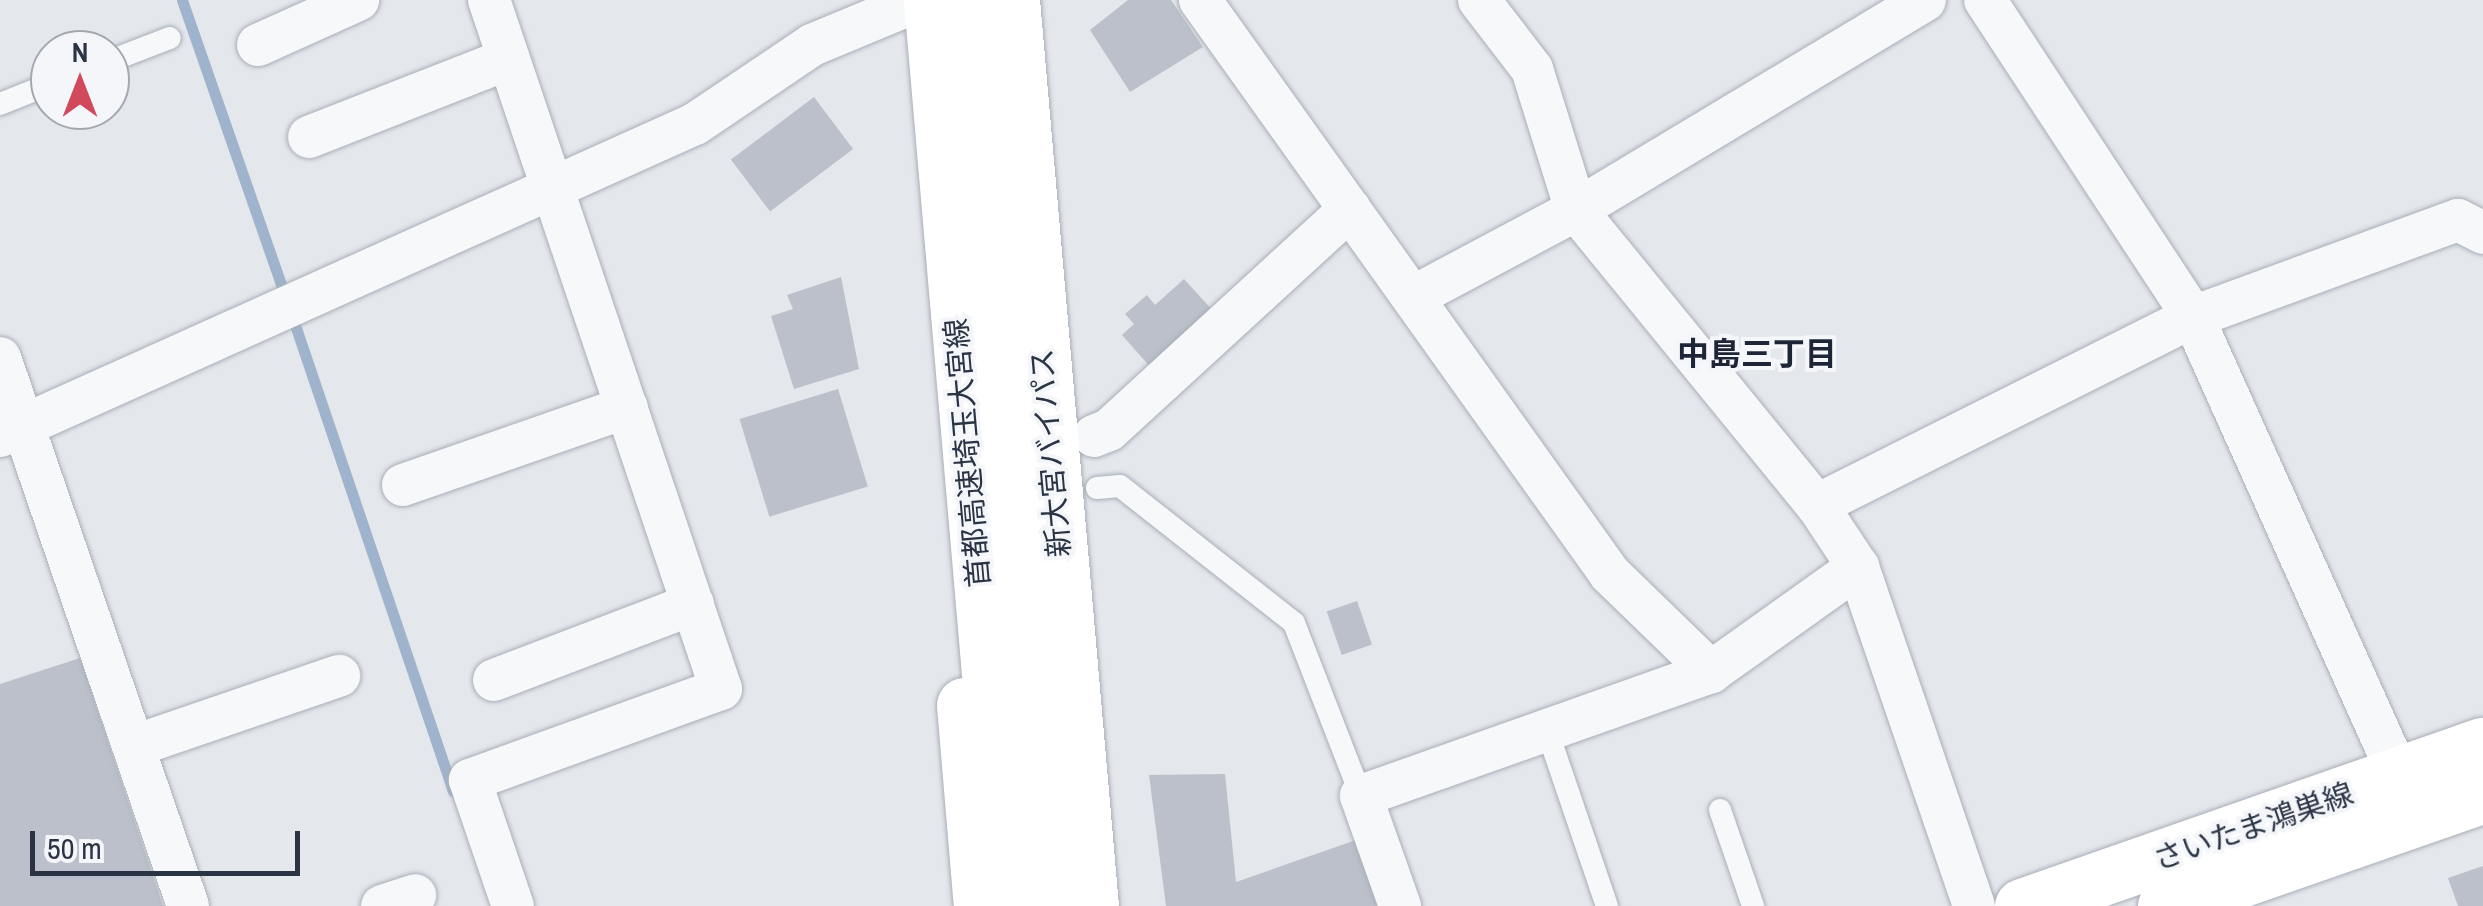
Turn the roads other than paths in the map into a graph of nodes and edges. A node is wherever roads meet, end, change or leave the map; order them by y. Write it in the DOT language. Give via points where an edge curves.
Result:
graph roads {
  1 [pos="358,0"];
  2 [pos="982,0"];
  3 [pos="1012,0"];
  4 [pos="1200,0"];
  5 [pos="1479,0"];
  6 [pos="1925,0"];
  7 [pos="1985,0"];
  8 [pos="490,1"];
  9 [pos="916,2"];
  10 [pos="170,38"];
  11 [pos="258,45"];
  12 [pos="130,53"];
  13 [pos="508,58"];
  14 [pos="30,92"];
  15 [pos="0,104"];
  16 [pos="308,137"];
  17 [pos="552,189"];
  18 [pos="1350,209"];
  19 [pos="1576,210"];
  20 [pos="2483,233"];
  21 [pos="1412,297"];
  22 [pos="2194,317"];
  23 [pos="0,358"];
  24 [pos="627,408"];
  25 [pos="12,430"];
  26 [pos="1094,436"];
  27 [pos="402,485"];
  28 [pos="1097,488"];
  29 [pos="1817,505"];
  30 [pos="1858,567"];
  31 [pos="693,604"];
  32 [pos="1711,672"];
  33 [pos="339,676"];
  34 [pos="494,680"];
  35 [pos="1548,733"];
  36 [pos="2483,745"];
  37 [pos="134,746"];
  38 [pos="2399,776"];
  39 [pos="2483,794"];
  40 [pos="1361,796"];
  41 [pos="1720,810"];
  42 [pos="2193,901"];
  43 [pos="188,906"];
  44 [pos="513,906"];
  45 [pos="981,906"];
  46 [pos="1008,906"];
  47 [pos="1059,906"];
  48 [pos="1091,906"];
  49 [pos="1400,906"];
  50 [pos="1606,906"];
  51 [pos="1753,906"];
  52 [pos="1974,906"];
  53 [pos="2022,906"];
  1 -- 11 [label="street"];
  2 -- 47 [label="main road, 首都高速埼玉大宮線"];
  3 -- 48 [label="main road, 新大宮バイパス"];
  4 -- 18 [label="street"];
  5 -- 19 [label="street" via="1532,69"];
  6 -- 19 [label="street"];
  7 -- 22 [label="street"];
  8 -- 13 [label="street"];
  9 -- 17 [label="street" via="857,22 695,124"];
  9 -- 45 [label="main road"];
  9 -- 46 [label="main road, 首都高速埼玉大宮線"];
  10 -- 12 [label="lane"];
  13 -- 16 [label="street"];
  13 -- 17 [label="street"];
  14 -- 15 [label="lane"];
  17 -- 24 [label="street"];
  17 -- 25 [label="street"];
  18 -- 21 [label="street"];
  18 -- 26 [label="street"];
  19 -- 21 [label="street"];
  19 -- 29 [label="street"];
  20 -- 22 [label="street" via="2458,220"];
  21 -- 32 [label="street" via="1610,574"];
  22 -- 29 [label="street"];
  22 -- 38 [label="street"];
  23 -- 25 [label="street"];
  24 -- 27 [label="street"];
  24 -- 31 [label="street"];
  25 -- 37 [label="street"];
  28 -- 40 [label="lane" via="1120,486 1294,623"];
  29 -- 30 [label="street"];
  30 -- 32 [label="street"];
  30 -- 52 [label="street"];
  31 -- 34 [label="street"];
  31 -- 44 [label="street" via="721,689 470,780"];
  32 -- 35 [label="street"];
  33 -- 37 [label="street"];
  35 -- 40 [label="street"];
  35 -- 50 [label="lane"];
  36 -- 38 [label="main road, さいたま鴻巣線"];
  37 -- 43 [label="street"];
  38 -- 53 [label="main road, さいたま鴻巣線"];
  39 -- 42 [label="main road, さいたま鴻巣線"];
  40 -- 49 [label="street"];
  41 -- 51 [label="lane"];
}
